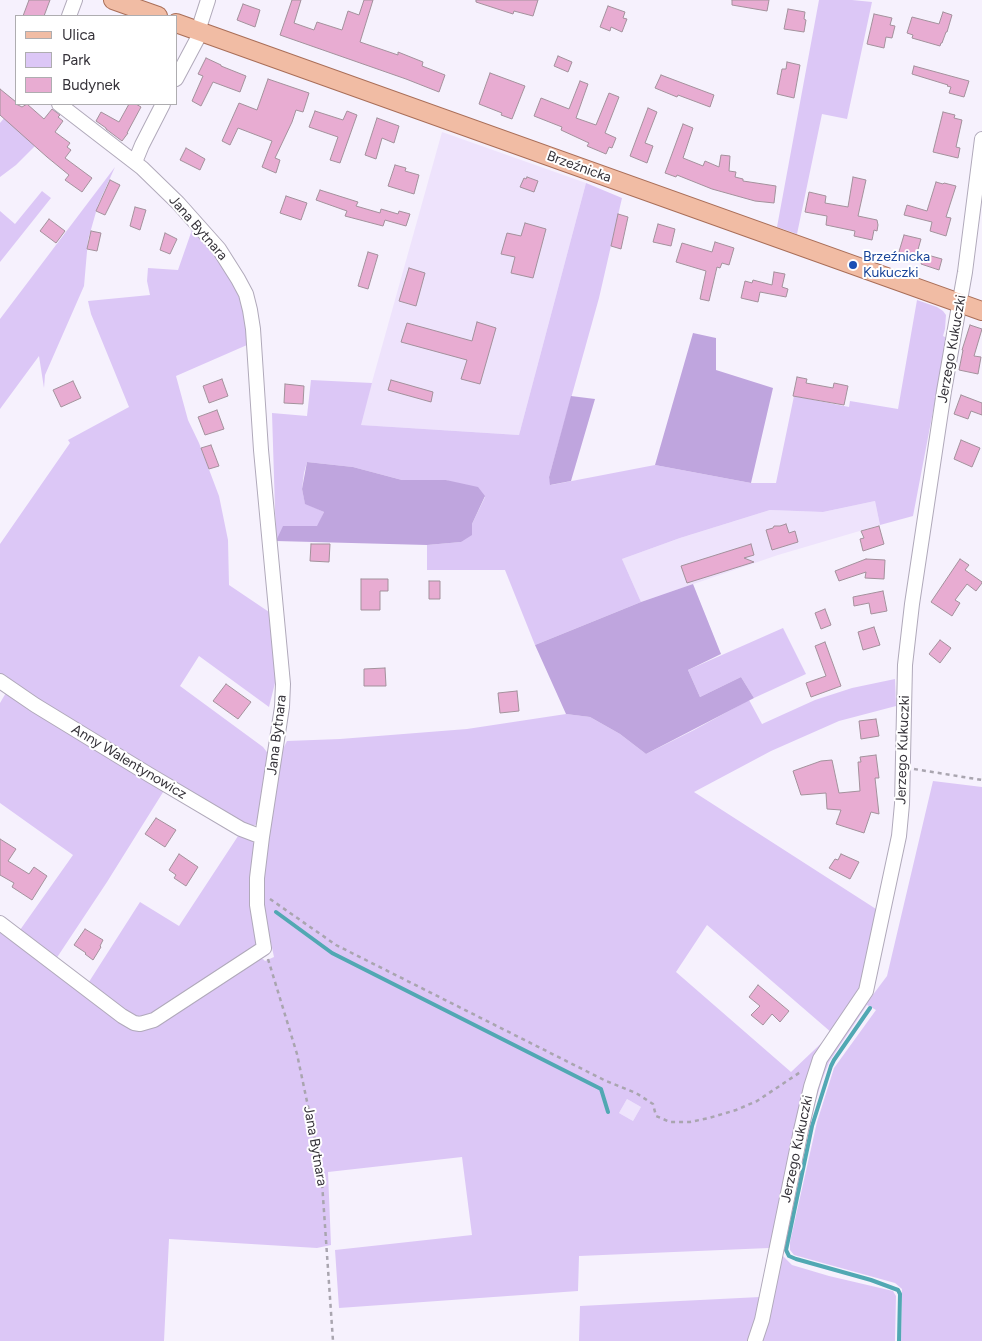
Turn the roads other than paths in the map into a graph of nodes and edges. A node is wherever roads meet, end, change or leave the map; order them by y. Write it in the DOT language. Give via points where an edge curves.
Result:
graph roads {
  1 [pos="75,0"];
  2 [pos="113,0"];
  3 [pos="208,0"];
  4 [pos="69,15"];
  5 [pos="155,15"];
  6 [pos="178,24"];
  7 [pos="199,31"];
  8 [pos="178,75"];
  9 [pos="60,105"];
  10 [pos="162,105"];
  11 [pos="982,139"];
  12 [pos="135,162"];
  13 [pos="959,303"];
  14 [pos="982,311"];
  15 [pos="0,681"];
  16 [pos="262,837"];
  17 [pos="0,923"];
  18 [pos="755,1341"];
  1 -- 4 [label="street"];
  2 -- 5 [label="main road"];
  3 -- 7 [label="street"];
  6 -- 7 [label="main road, Brzeźnicka"];
  7 -- 8 [label="street"];
  7 -- 13 [label="main road, Brzeźnicka"];
  9 -- 12 [label="street, Jana Bytnara"];
  10 -- 12 [label="street"];
  11 -- 13 [label="street, Jerzego Kukuczki"];
  12 -- 16 [label="street, Jana Bytnara" via="219,249 246,294 250,310 283,684"];
  13 -- 14 [label="main road, Brzeźnicka"];
  13 -- 18 [label="street, Jerzego Kukuczki" via="905,666 899,836 866,992 820,1059 811,1087"];
  15 -- 16 [label="street, Anny Walentynowicz" via="148,774 241,829"];
  16 -- 17 [label="street, Jana Bytnara" via="256,891 264,948 154,1020 140,1024 122,1016"];
}
